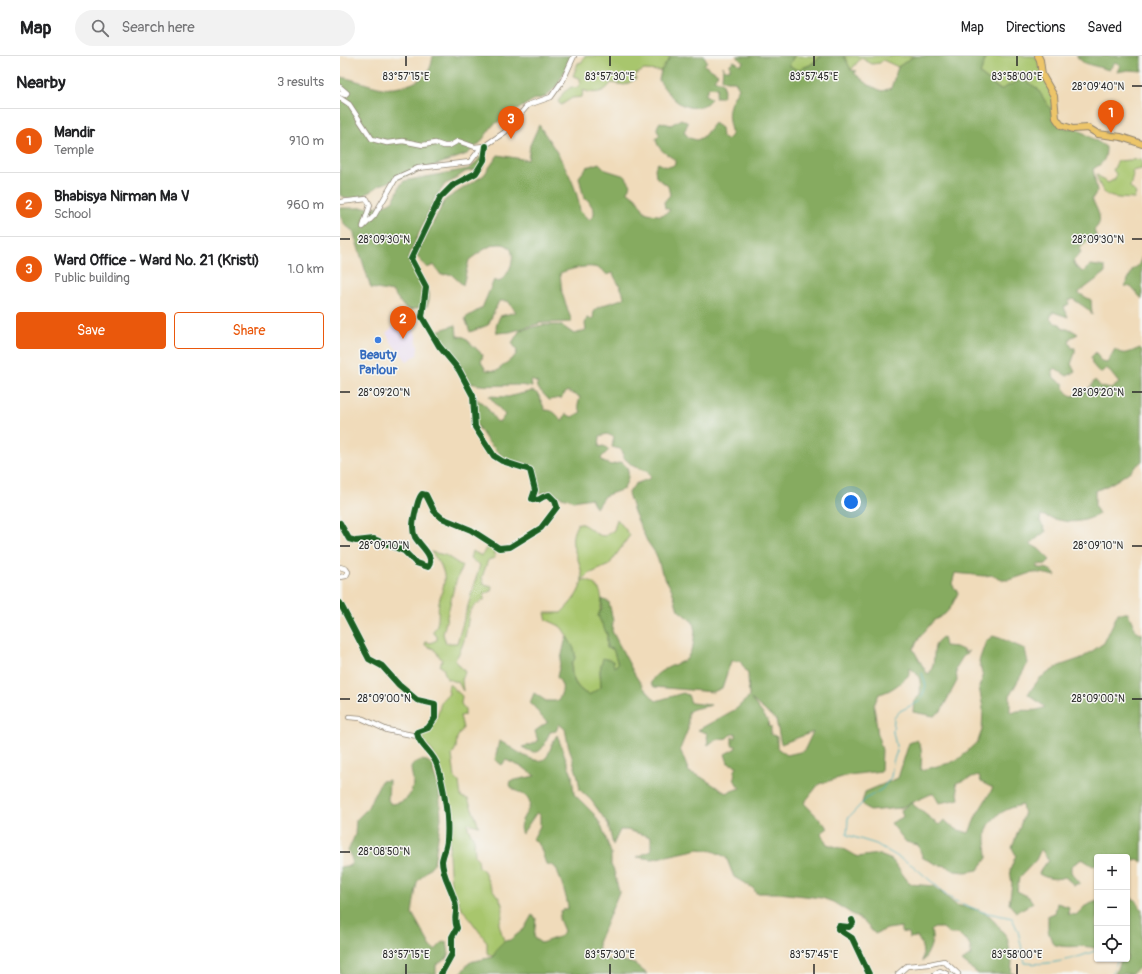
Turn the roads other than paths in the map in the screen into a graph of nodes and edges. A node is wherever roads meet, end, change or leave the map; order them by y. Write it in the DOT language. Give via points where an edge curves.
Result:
graph roads {
  1 [pos="574,56"];
  2 [pos="1038,56"];
  3 [pos="340,87"];
  4 [pos="340,93"];
  5 [pos="340,98"];
  6 [pos="1142,144"];
  7 [pos="485,146"];
  8 [pos="340,202"];
  9 [pos="340,523"];
  10 [pos="340,567"];
  11 [pos="340,577"];
  12 [pos="340,603"];
  13 [pos="349,716"];
  14 [pos="417,736"];
  15 [pos="852,920"];
  16 [pos="441,974"];
  17 [pos="869,974"];
  18 [pos="898,974"];
  19 [pos="935,974"];
  20 [pos="948,974"];
  21 [pos="958,974"];
  1 -- 7 [label="street" via="551,97 528,105 506,132"];
  2 -- 6 [label="main road" via="1042,75 1054,96 1055,114 1061,125 1074,129 1088,128 1098,134 1121,137"];
  3 -- 4 [label="street" via="347,93"];
  5 -- 7 [label="street" via="349,104 372,139 387,143 403,141 449,146 458,142"];
  7 -- 8 [label="street" via="470,162 418,168 396,178 374,216 363,227 370,205 367,199"];
  7 -- 9 [label="street" via="484,160 476,173 452,186 440,198 411,259 426,287 422,317 474,396 475,427 494,456 530,470 535,490 532,499 538,500 549,495 557,507 541,528 515,544 499,548 471,530 442,518 434,511 426,495 422,494 418,500 413,523 415,537 430,556 429,566 418,565 404,551 374,539 349,539"];
  10 -- 11 [label="street" via="348,572 346,576"];
  12 -- 14 [label="street" via="369,659 382,666 414,697 435,704 435,718 428,728 417,732"];
  13 -- 14 [label="street" via="361,718 387,730"];
  14 -- 16 [label="street" via="437,764 446,803 447,841 442,860 444,875 456,908 454,918 457,928 452,937 452,954"];
  15 -- 17 [label="street" via="853,924 850,927 839,926 838,929 852,938"];
  18 -- 21 [label="street" via="907,966 944,961"];
  19 -- 20 [label="street" via="940,971"];
}
